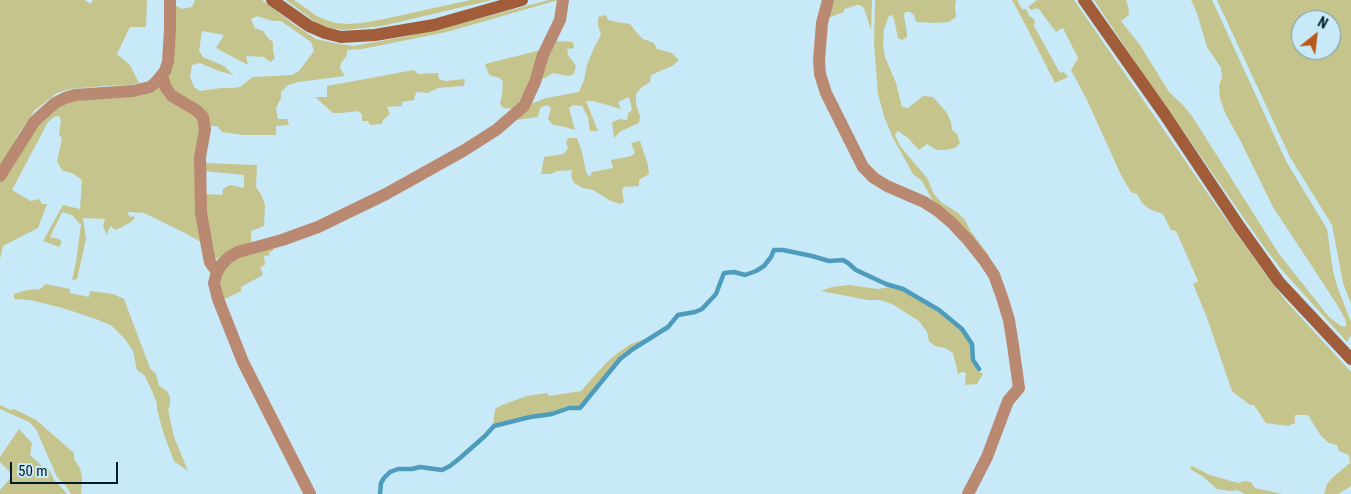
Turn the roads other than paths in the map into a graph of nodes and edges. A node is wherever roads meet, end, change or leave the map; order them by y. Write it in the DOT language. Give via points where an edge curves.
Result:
graph roads {
  1 [pos="170,0"];
  2 [pos="272,0"];
  3 [pos="522,0"];
  4 [pos="563,0"];
  5 [pos="828,0"];
  6 [pos="1084,0"];
  7 [pos="162,76"];
  8 [pos="0,176"];
  9 [pos="217,272"];
  10 [pos="1351,359"];
  11 [pos="310,494"];
  12 [pos="968,494"];
  1 -- 7 [label="street" via="168,62"];
  2 -- 3 [label="main road" via="309,26 341,37 434,25"];
  4 -- 9 [label="street" via="560,20 543,55 530,95 524,106 496,130 386,194 318,227 238,252 229,257"];
  5 -- 12 [label="street" via="822,23 818,60 820,74 826,93 863,167 874,178 924,202 952,223 984,260 1002,296 1019,388 1008,401 987,457"];
  6 -- 10 [label="main road" via="1279,282"];
  7 -- 8 [label="street" via="150,87 75,95 55,103 34,122"];
  7 -- 9 [label="street" via="172,96 203,117 201,213 210,262"];
  9 -- 11 [label="street" via="214,283 218,299 236,347"];
}
